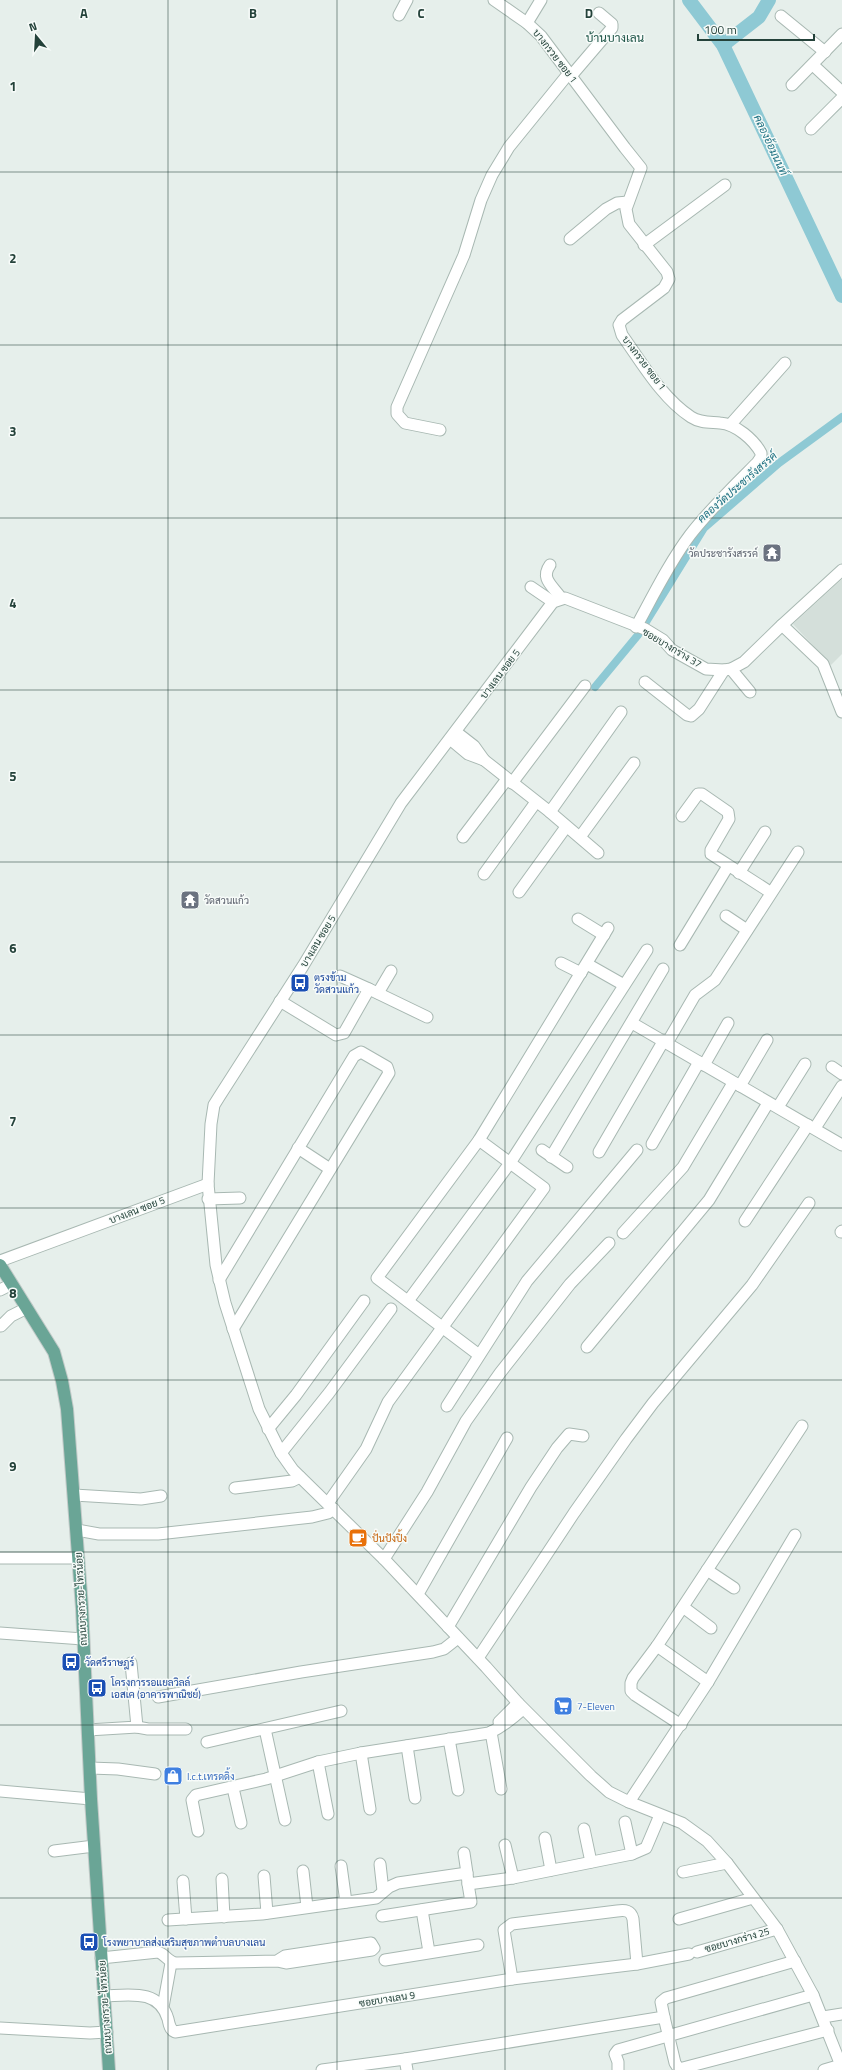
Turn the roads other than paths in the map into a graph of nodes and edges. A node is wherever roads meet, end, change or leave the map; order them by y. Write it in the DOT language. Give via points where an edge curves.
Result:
graph roads {
  1 [pos="407,0"];
  2 [pos="494,0"];
  3 [pos="541,0"];
  4 [pos="599,14"];
  5 [pos="399,15"];
  6 [pos="781,16"];
  7 [pos="528,23"];
  8 [pos="842,34"];
  9 [pos="825,52"];
  10 [pos="813,65"];
  11 [pos="570,74"];
  12 [pos="792,86"];
  13 [pos="842,92"];
  14 [pos="842,98"];
  15 [pos="810,129"];
  16 [pos="725,185"];
  17 [pos="628,202"];
  18 [pos="570,239"];
  19 [pos="644,245"];
  20 [pos="785,363"];
  21 [pos="730,425"];
  22 [pos="440,430"];
  23 [pos="550,565"];
  24 [pos="842,570"];
  25 [pos="531,587"];
  26 [pos="557,600"];
  27 [pos="782,625"];
  28 [pos="639,628"];
  29 [pos="728,670"];
  30 [pos="645,682"];
  31 [pos="585,686"];
  32 [pos="750,692"];
  33 [pos="621,712"];
  34 [pos="842,712"];
  35 [pos="453,735"];
  36 [pos="634,763"];
  37 [pos="510,781"];
  38 [pos="536,802"];
  39 [pos="550,812"];
  40 [pos="682,816"];
  41 [pos="566,827"];
  42 [pos="766,832"];
  43 [pos="463,837"];
  44 [pos="580,837"];
  45 [pos="798,852"];
  46 [pos="598,853"];
  47 [pos="728,866"];
  48 [pos="740,873"];
  49 [pos="484,874"];
  50 [pos="520,892"];
  51 [pos="770,892"];
  52 [pos="726,916"];
  53 [pos="578,919"];
  54 [pos="747,930"];
  55 [pos="680,945"];
  56 [pos="647,950"];
  57 [pos="561,963"];
  58 [pos="584,968"];
  59 [pos="663,969"];
  60 [pos="390,971"];
  61 [pos="340,976"];
  62 [pos="624,985"];
  63 [pos="373,991"];
  64 [pos="280,1001"];
  65 [pos="426,1017"];
  66 [pos="728,1022"];
  67 [pos="632,1023"];
  68 [pos="768,1040"];
  69 [pos="666,1042"];
  70 [pos="701,1064"];
  71 [pos="805,1064"];
  72 [pos="832,1067"];
  73 [pos="842,1074"];
  74 [pos="736,1085"];
  75 [pos="842,1086"];
  76 [pos="773,1105"];
  77 [pos="811,1127"];
  78 [pos="479,1140"];
  79 [pos="652,1144"];
  80 [pos="842,1145"];
  81 [pos="298,1148"];
  82 [pos="542,1150"];
  83 [pos="637,1150"];
  84 [pos="599,1152"];
  85 [pos="551,1156"];
  86 [pos="510,1163"];
  87 [pos="567,1167"];
  88 [pos="330,1169"];
  89 [pos="208,1184"];
  90 [pos="240,1198"];
  91 [pos="208,1199"];
  92 [pos="809,1202"];
  93 [pos="745,1221"];
  94 [pos="623,1233"];
  95 [pos="609,1243"];
  96 [pos="0,1261"];
  97 [pos="0,1265"];
  98 [pos="219,1280"];
  99 [pos="12,1284"];
  100 [pos="0,1290"];
  101 [pos="364,1301"];
  102 [pos="408,1301"];
  103 [pos="27,1308"];
  104 [pos="391,1309"];
  105 [pos="1,1326"];
  106 [pos="443,1327"];
  107 [pos="233,1328"];
  108 [pos="587,1347"];
  109 [pos="479,1355"];
  110 [pos="447,1406"];
  111 [pos="802,1426"];
  112 [pos="268,1429"];
  113 [pos="583,1436"];
  114 [pos="507,1438"];
  115 [pos="281,1453"];
  116 [pos="300,1477"];
  117 [pos="235,1488"];
  118 [pos="74,1495"];
  119 [pos="161,1496"];
  120 [pos="331,1506"];
  121 [pos="76,1530"];
  122 [pos="795,1535"];
  123 [pos="0,1558"];
  124 [pos="78,1558"];
  125 [pos="384,1559"];
  126 [pos="707,1570"];
  127 [pos="734,1588"];
  128 [pos="418,1594"];
  129 [pos="683,1607"];
  130 [pos="448,1627"];
  131 [pos="711,1628"];
  132 [pos="0,1633"];
  133 [pos="458,1638"];
  134 [pos="83,1639"];
  135 [pos="657,1646"];
  136 [pos="478,1658"];
  137 [pos="131,1663"];
  138 [pos="708,1682"];
  139 [pos="158,1697"];
  140 [pos="521,1706"];
  141 [pos="340,1711"];
  142 [pos="681,1725"];
  143 [pos="137,1727"];
  144 [pos="186,1728"];
  145 [pos="265,1729"];
  146 [pos="88,1730"];
  147 [pos="494,1730"];
  148 [pos="449,1739"];
  149 [pos="207,1742"];
  150 [pos="407,1746"];
  151 [pos="361,1754"];
  152 [pos="318,1762"];
  153 [pos="90,1768"];
  154 [pos="156,1774"];
  155 [pos="276,1776"];
  156 [pos="234,1788"];
  157 [pos="501,1789"];
  158 [pos="458,1790"];
  159 [pos="0,1791"];
  160 [pos="415,1798"];
  161 [pos="91,1799"];
  162 [pos="629,1802"];
  163 [pos="370,1809"];
  164 [pos="328,1814"];
  165 [pos="660,1814"];
  166 [pos="285,1820"];
  167 [pos="625,1822"];
  168 [pos="241,1823"];
  169 [pos="584,1829"];
  170 [pos="198,1831"];
  171 [pos="545,1838"];
  172 [pos="505,1845"];
  173 [pos="94,1846"];
  174 [pos="54,1851"];
  175 [pos="464,1853"];
  176 [pos="632,1854"];
  177 [pos="591,1862"];
  178 [pos="380,1864"];
  179 [pos="727,1864"];
  180 [pos="342,1866"];
  181 [pos="551,1870"];
  182 [pos="303,1871"];
  183 [pos="683,1872"];
  184 [pos="264,1876"];
  185 [pos="468,1878"];
  186 [pos="513,1878"];
  187 [pos="222,1879"];
  188 [pos="182,1881"];
  189 [pos="383,1891"];
  190 [pos="753,1898"];
  191 [pos="346,1902"];
  192 [pos="307,1907"];
  193 [pos="422,1910"];
  194 [pos="267,1913"];
  195 [pos="382,1916"];
  196 [pos="224,1917"];
  197 [pos="186,1919"];
  198 [pos="679,1919"];
  199 [pos="168,1920"];
  200 [pos="776,1928"];
  201 [pos="478,1945"];
  202 [pos="429,1952"];
  203 [pos="693,1953"];
  204 [pos="101,1958"];
  205 [pos="385,1960"];
  206 [pos="796,1961"];
  207 [pos="277,1962"];
  208 [pos="171,1963"];
  209 [pos="637,1964"];
  210 [pos="512,1979"];
  211 [pos="813,1995"];
  212 [pos="105,1996"];
  213 [pos="163,2007"];
  214 [pos="842,2014"];
  215 [pos="664,2017"];
  216 [pos="823,2017"];
  217 [pos="0,2028"];
  218 [pos="828,2030"];
  219 [pos="107,2032"];
  220 [pos="668,2037"];
  221 [pos="406,2065"];
  222 [pos="842,2067"];
  223 [pos="109,2070"];
  224 [pos="322,2070"];
  225 [pos="618,2070"];
  226 [pos="824,2070"];
  1 -- 5 [label="street"];
  2 -- 7 [label="street, บางกรวย ซอย 1"];
  3 -- 7 [label="street"];
  4 -- 11 [label="street" via="612,24 612,28"];
  6 -- 9 [label="street"];
  7 -- 11 [label="street, บางกรวย ซอย 1"];
  8 -- 9 [label="street"];
  9 -- 10 [label="street"];
  10 -- 12 [label="street"];
  10 -- 13 [label="street"];
  11 -- 17 [label="street, บางกรวย ซอย 1" via="639,164 640,174"];
  11 -- 22 [label="street" via="509,147 492,175 481,200 464,255 397,407 397,414 405,423"];
  14 -- 15 [label="street"];
  16 -- 19 [label="street"];
  17 -- 18 [label="street" via="617,203 606,209"];
  17 -- 19 [label="street, บางกรวย ซอย 1" via="626,209 629,224"];
  19 -- 21 [label="street, บางกรวย ซอย 1" via="667,272 669,279 664,288 622,320 619,324 622,335 671,399 690,417 706,423"];
  20 -- 21 [label="street"];
  21 -- 28 [label="street" via="759,449 760,460 718,502 690,535 667,570"];
  23 -- 26 [label="street" via="546,579"];
  24 -- 27 [label="street"];
  25 -- 26 [label="street, ซอยบางกร่าง 37"];
  26 -- 28 [label="street, ซอยบางกร่าง 37"];
  26 -- 35 [label="street, บางเลน ซอย 5"];
  27 -- 29 [label="street" via="744,662"];
  27 -- 34 [label="street" via="823,664"];
  28 -- 29 [label="street, ซอยบางกร่าง 37" via="706,668"];
  29 -- 30 [label="street" via="692,716 687,715"];
  29 -- 32 [label="street"];
  31 -- 37 [label="street"];
  33 -- 39 [label="street"];
  35 -- 37 [label="street" via="474,746 484,760"];
  35 -- 64 [label="street, บางเลน ซอย 5" via="395,813"];
  36 -- 44 [label="street"];
  37 -- 38 [label="street"];
  37 -- 43 [label="street"];
  38 -- 39 [label="street"];
  38 -- 49 [label="street"];
  39 -- 41 [label="street"];
  40 -- 47 [label="street" via="698,794 702,794 728,812 729,819 711,850 714,857"];
  41 -- 44 [label="street"];
  41 -- 50 [label="street"];
  42 -- 48 [label="street"];
  44 -- 46 [label="street"];
  45 -- 51 [label="street"];
  47 -- 48 [label="street"];
  47 -- 55 [label="street"];
  48 -- 51 [label="street"];
  51 -- 54 [label="street"];
  52 -- 54 [label="street"];
  53 -- 58 [label="street" via="606,932"];
  54 -- 69 [label="street" via="716,980 695,995"];
  56 -- 62 [label="street"];
  57 -- 58 [label="street"];
  58 -- 62 [label="street"];
  58 -- 78 [label="street"];
  59 -- 67 [label="street"];
  60 -- 63 [label="street"];
  61 -- 63 [label="street"];
  62 -- 86 [label="street"];
  63 -- 64 [label="street" via="344,1033 339,1036 329,1033"];
  63 -- 65 [label="street"];
  64 -- 89 [label="street, บางเลน ซอย 5" via="214,1105"];
  66 -- 70 [label="street"];
  67 -- 69 [label="street"];
  67 -- 85 [label="street"];
  68 -- 74 [label="street"];
  69 -- 70 [label="street"];
  69 -- 84 [label="street"];
  70 -- 74 [label="street"];
  70 -- 79 [label="street"];
  71 -- 76 [label="street"];
  72 -- 73 [label="street"];
  74 -- 76 [label="street"];
  74 -- 94 [label="street" via="683,1167"];
  75 -- 77 [label="street"];
  76 -- 77 [label="street"];
  76 -- 108 [label="street" via="709,1200"];
  77 -- 80 [label="street"];
  77 -- 93 [label="street" via="767,1185"];
  78 -- 86 [label="street"];
  78 -- 102 [label="street" via="377,1278"];
  81 -- 88 [label="street"];
  81 -- 88 [label="street" via="357,1053 364,1053 387,1067 389,1073"];
  81 -- 98 [label="street"];
  82 -- 85 [label="street"];
  83 -- 109 [label="street" via="527,1281"];
  85 -- 87 [label="street"];
  86 -- 102 [label="street"];
  86 -- 106 [label="street" via="544,1188"];
  88 -- 107 [label="street"];
  89 -- 91 [label="street"];
  89 -- 96 [label="street, บางเลน ซอย 5"];
  90 -- 91 [label="street"];
  91 -- 98 [label="street"];
  92 -- 136 [label="street" via="752,1285 626,1439"];
  95 -- 125 [label="street" via="570,1284 466,1420 427,1492"];
  97 -- 99 [label="main road, ถนนบางกรวย-ไทรน้อย"];
  98 -- 107 [label="street"];
  99 -- 100 [label="street"];
  99 -- 103 [label="main road, ถนนบางกรวย-ไทรน้อย"];
  101 -- 112 [label="street"];
  102 -- 106 [label="street"];
  103 -- 105 [label="street" via="11,1316"];
  103 -- 118 [label="main road, ถนนบางกรวย-ไทรน้อย" via="54,1352 62,1381 67,1409"];
  104 -- 115 [label="street"];
  106 -- 109 [label="street"];
  106 -- 120 [label="street" via="388,1402 366,1449"];
  107 -- 112 [label="street"];
  109 -- 110 [label="street"];
  111 -- 126 [label="street"];
  112 -- 115 [label="street"];
  113 -- 130 [label="street" via="569,1434 557,1448 506,1527"];
  114 -- 128 [label="street"];
  115 -- 116 [label="street"];
  116 -- 117 [label="street" via="292,1481"];
  116 -- 120 [label="street"];
  118 -- 119 [label="street" via="141,1499"];
  118 -- 121 [label="main road, ถนนบางกรวย-ไทรน้อย"];
  120 -- 121 [label="street" via="328,1513 312,1517 158,1534 99,1534"];
  120 -- 125 [label="street"];
  121 -- 124 [label="main road, ถนนบางกรวย-ไทรน้อย"];
  122 -- 138 [label="street"];
  123 -- 124 [label="street"];
  124 -- 134 [label="main road, ถนนบางกรวย-ไทรน้อย"];
  125 -- 128 [label="street"];
  126 -- 127 [label="street"];
  126 -- 129 [label="street"];
  128 -- 130 [label="street"];
  129 -- 131 [label="street"];
  129 -- 135 [label="street"];
  130 -- 133 [label="street"];
  132 -- 134 [label="street"];
  133 -- 136 [label="street"];
  133 -- 139 [label="street" via="444,1649 433,1652"];
  134 -- 146 [label="main road, ถนนบางกรวย-ไทรน้อย"];
  135 -- 138 [label="street"];
  135 -- 142 [label="street" via="631,1682 631,1691"];
  136 -- 140 [label="street"];
  137 -- 143 [label="street"];
  138 -- 142 [label="street"];
  140 -- 147 [label="street" via="504,1727"];
  140 -- 162 [label="street" via="603,1787"];
  141 -- 145 [label="street"];
  142 -- 162 [label="street"];
  143 -- 144 [label="street"];
  143 -- 146 [label="street"];
  145 -- 149 [label="street"];
  145 -- 155 [label="street"];
  146 -- 153 [label="main road, ถนนบางกรวย-ไทรน้อย"];
  147 -- 148 [label="street"];
  147 -- 157 [label="street"];
  148 -- 150 [label="street"];
  148 -- 158 [label="street"];
  150 -- 151 [label="street"];
  150 -- 160 [label="street"];
  151 -- 152 [label="street"];
  151 -- 163 [label="street"];
  152 -- 155 [label="street"];
  152 -- 164 [label="street"];
  153 -- 154 [label="street"];
  153 -- 161 [label="main road, ถนนบางกรวย-ไทรน้อย"];
  155 -- 156 [label="street"];
  155 -- 166 [label="street"];
  156 -- 168 [label="street"];
  156 -- 170 [label="street" via="193,1798"];
  159 -- 161 [label="street"];
  161 -- 173 [label="main road, ถนนบางกรวย-ไทรน้อย"];
  162 -- 165 [label="street"];
  165 -- 176 [label="street" via="646,1848"];
  165 -- 179 [label="street" via="694,1830"];
  167 -- 176 [label="street"];
  169 -- 177 [label="street"];
  171 -- 181 [label="street"];
  172 -- 186 [label="street"];
  173 -- 174 [label="street"];
  173 -- 204 [label="main road, ถนนบางกรวย-ไทรน้อย"];
  175 -- 185 [label="street"];
  176 -- 177 [label="street"];
  177 -- 181 [label="street"];
  178 -- 189 [label="street"];
  179 -- 183 [label="street"];
  179 -- 190 [label="street"];
  180 -- 191 [label="street"];
  181 -- 186 [label="street"];
  182 -- 192 [label="street"];
  184 -- 194 [label="street"];
  185 -- 186 [label="street"];
  185 -- 189 [label="street" via="398,1883"];
  185 -- 193 [label="street" via="471,1902"];
  187 -- 196 [label="street"];
  188 -- 197 [label="street"];
  189 -- 191 [label="street" via="376,1898"];
  190 -- 198 [label="street"];
  190 -- 200 [label="street"];
  191 -- 192 [label="street"];
  192 -- 194 [label="street"];
  193 -- 195 [label="street"];
  193 -- 202 [label="street"];
  194 -- 196 [label="street"];
  196 -- 197 [label="street"];
  197 -- 199 [label="street"];
  200 -- 203 [label="street, ซอยบางกร่าง 25"];
  200 -- 206 [label="street"];
  201 -- 202 [label="street"];
  202 -- 205 [label="street"];
  203 -- 209 [label="street, ซอยบางเลน 9"];
  204 -- 208 [label="street" via="158,1952 163,1953"];
  204 -- 212 [label="main road, ถนนบางกรวย-ไทรน้อย"];
  206 -- 211 [label="street"];
  206 -- 215 [label="street" via="666,1998 661,2002"];
  207 -- 207 [label="street" via="285,1956 371,1943 374,1948 286,1963"];
  207 -- 208 [label="street"];
  208 -- 213 [label="street"];
  209 -- 210 [label="street, ซอยบางเลน 9"];
  209 -- 210 [label="street" via="632,1914 617,1911 508,1926 504,1930"];
  210 -- 213 [label="street, ซอยบางเลน 9" via="175,2032 170,2028"];
  211 -- 216 [label="street"];
  211 -- 220 [label="street"];
  212 -- 213 [label="street" via="149,1997"];
  212 -- 219 [label="main road, ถนนบางกรวย-ไทรน้อย"];
  214 -- 216 [label="street"];
  215 -- 220 [label="street"];
  215 -- 221 [label="street"];
  216 -- 218 [label="street"];
  217 -- 219 [label="street"];
  218 -- 220 [label="street" via="679,2069"];
  218 -- 222 [label="street"];
  219 -- 223 [label="main road, ถนนบางกรวย-ไทรน้อย"];
  220 -- 225 [label="street" via="616,2051"];
  221 -- 224 [label="street"];
  222 -- 226 [label="street"];
}
